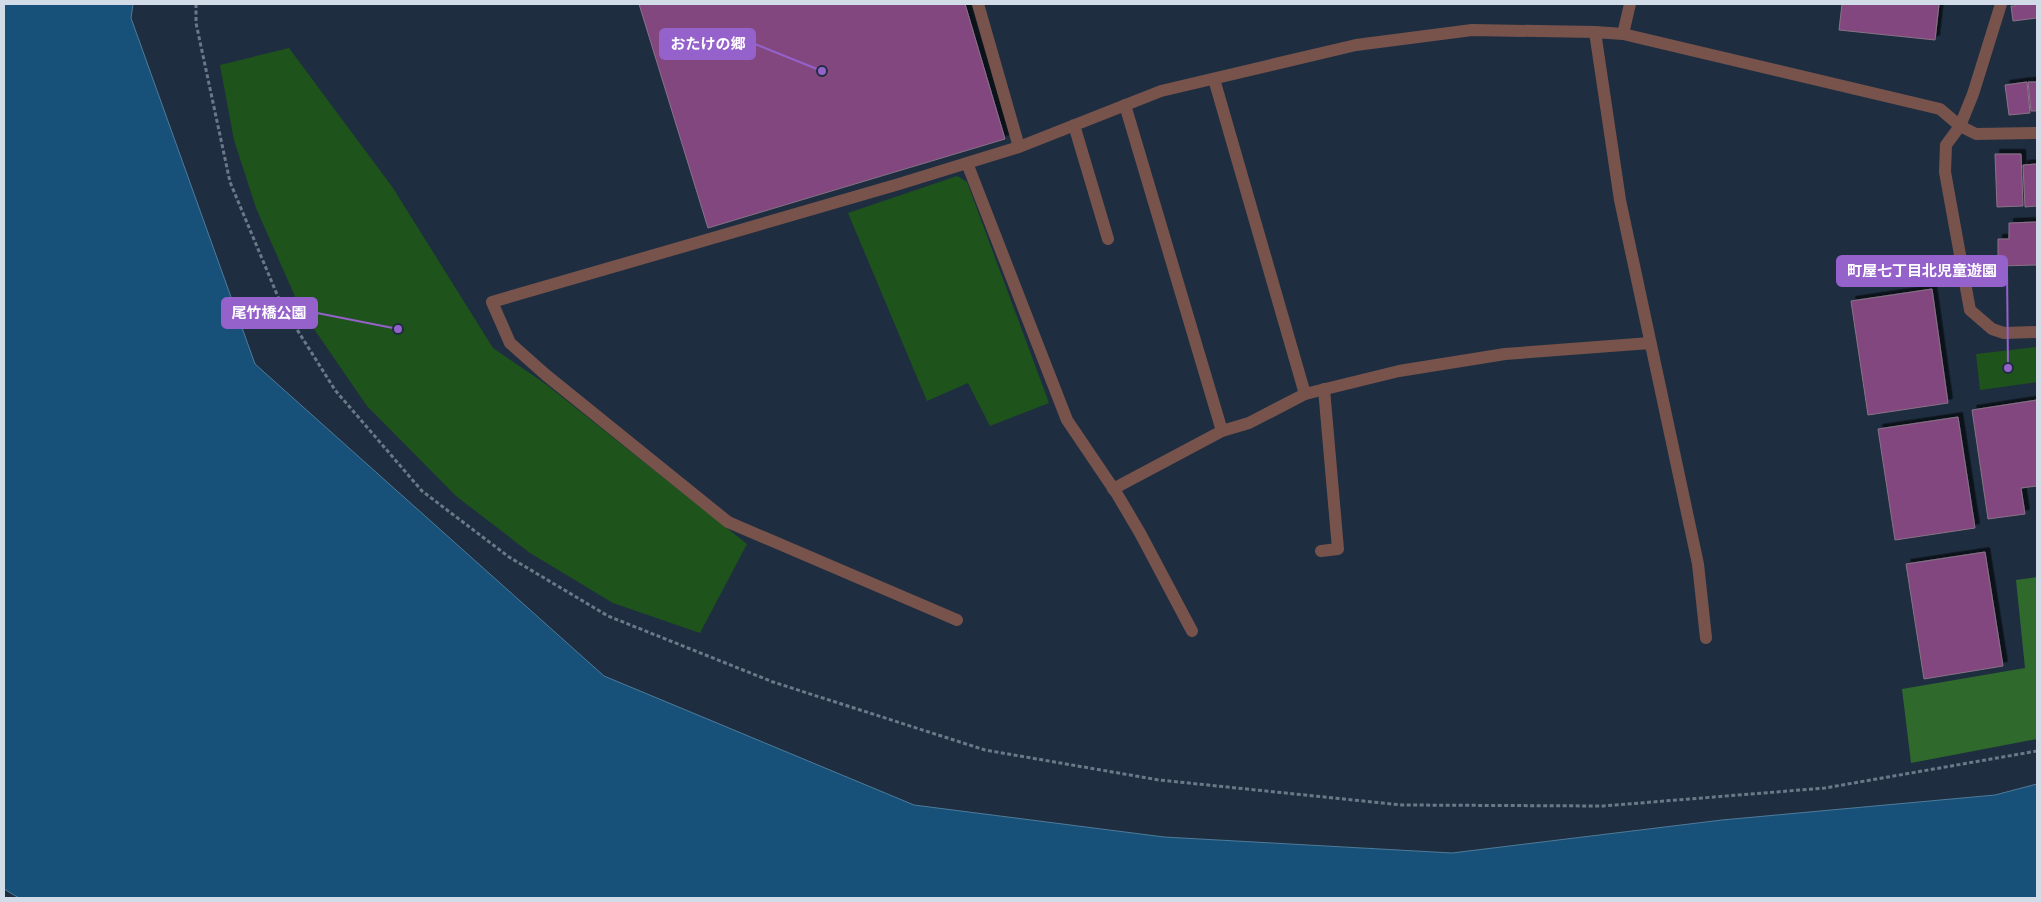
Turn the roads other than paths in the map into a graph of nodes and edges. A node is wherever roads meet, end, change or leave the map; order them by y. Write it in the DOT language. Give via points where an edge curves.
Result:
graph roads {
  1 [pos="978,4"];
  2 [pos="1630,4"];
  3 [pos="2001,4"];
  4 [pos="1596,32"];
  5 [pos="1623,34"];
  6 [pos="1214,79"];
  7 [pos="1125,105"];
  8 [pos="1074,125"];
  9 [pos="1960,126"];
  10 [pos="2037,133"];
  11 [pos="1020,147"];
  12 [pos="967,163"];
  13 [pos="1108,239"];
  14 [pos="2037,332"];
  15 [pos="1650,343"];
  16 [pos="1324,389"];
  17 [pos="1305,394"];
  18 [pos="1222,431"];
  19 [pos="1113,489"];
  20 [pos="1321,551"];
  21 [pos="957,620"];
  22 [pos="1192,632"];
  23 [pos="1706,638"];
  1 -- 11 [label="street"];
  2 -- 5 [label="street"];
  3 -- 9 [label="street"];
  4 -- 5 [label="street"];
  4 -- 6 [label="street" via="1472,30 1356,45"];
  4 -- 15 [label="street" via="1620,200"];
  5 -- 9 [label="street" via="1940,109"];
  6 -- 7 [label="street"];
  6 -- 17 [label="street"];
  7 -- 8 [label="street"];
  7 -- 18 [label="street"];
  8 -- 11 [label="street"];
  8 -- 13 [label="street"];
  9 -- 10 [label="street" via="1976,134"];
  9 -- 14 [label="street" via="1946,145 1945,172 1970,310 1992,329 2004,333"];
  11 -- 12 [label="street"];
  12 -- 19 [label="street" via="1067,420"];
  12 -- 21 [label="street" via="492,302 510,343 728,522"];
  15 -- 16 [label="street" via="1505,354 1399,370"];
  15 -- 23 [label="street" via="1698,564"];
  16 -- 17 [label="street"];
  16 -- 20 [label="street" via="1338,549"];
  17 -- 18 [label="street" via="1250,423"];
  18 -- 19 [label="street"];
  19 -- 22 [label="street"];
}
